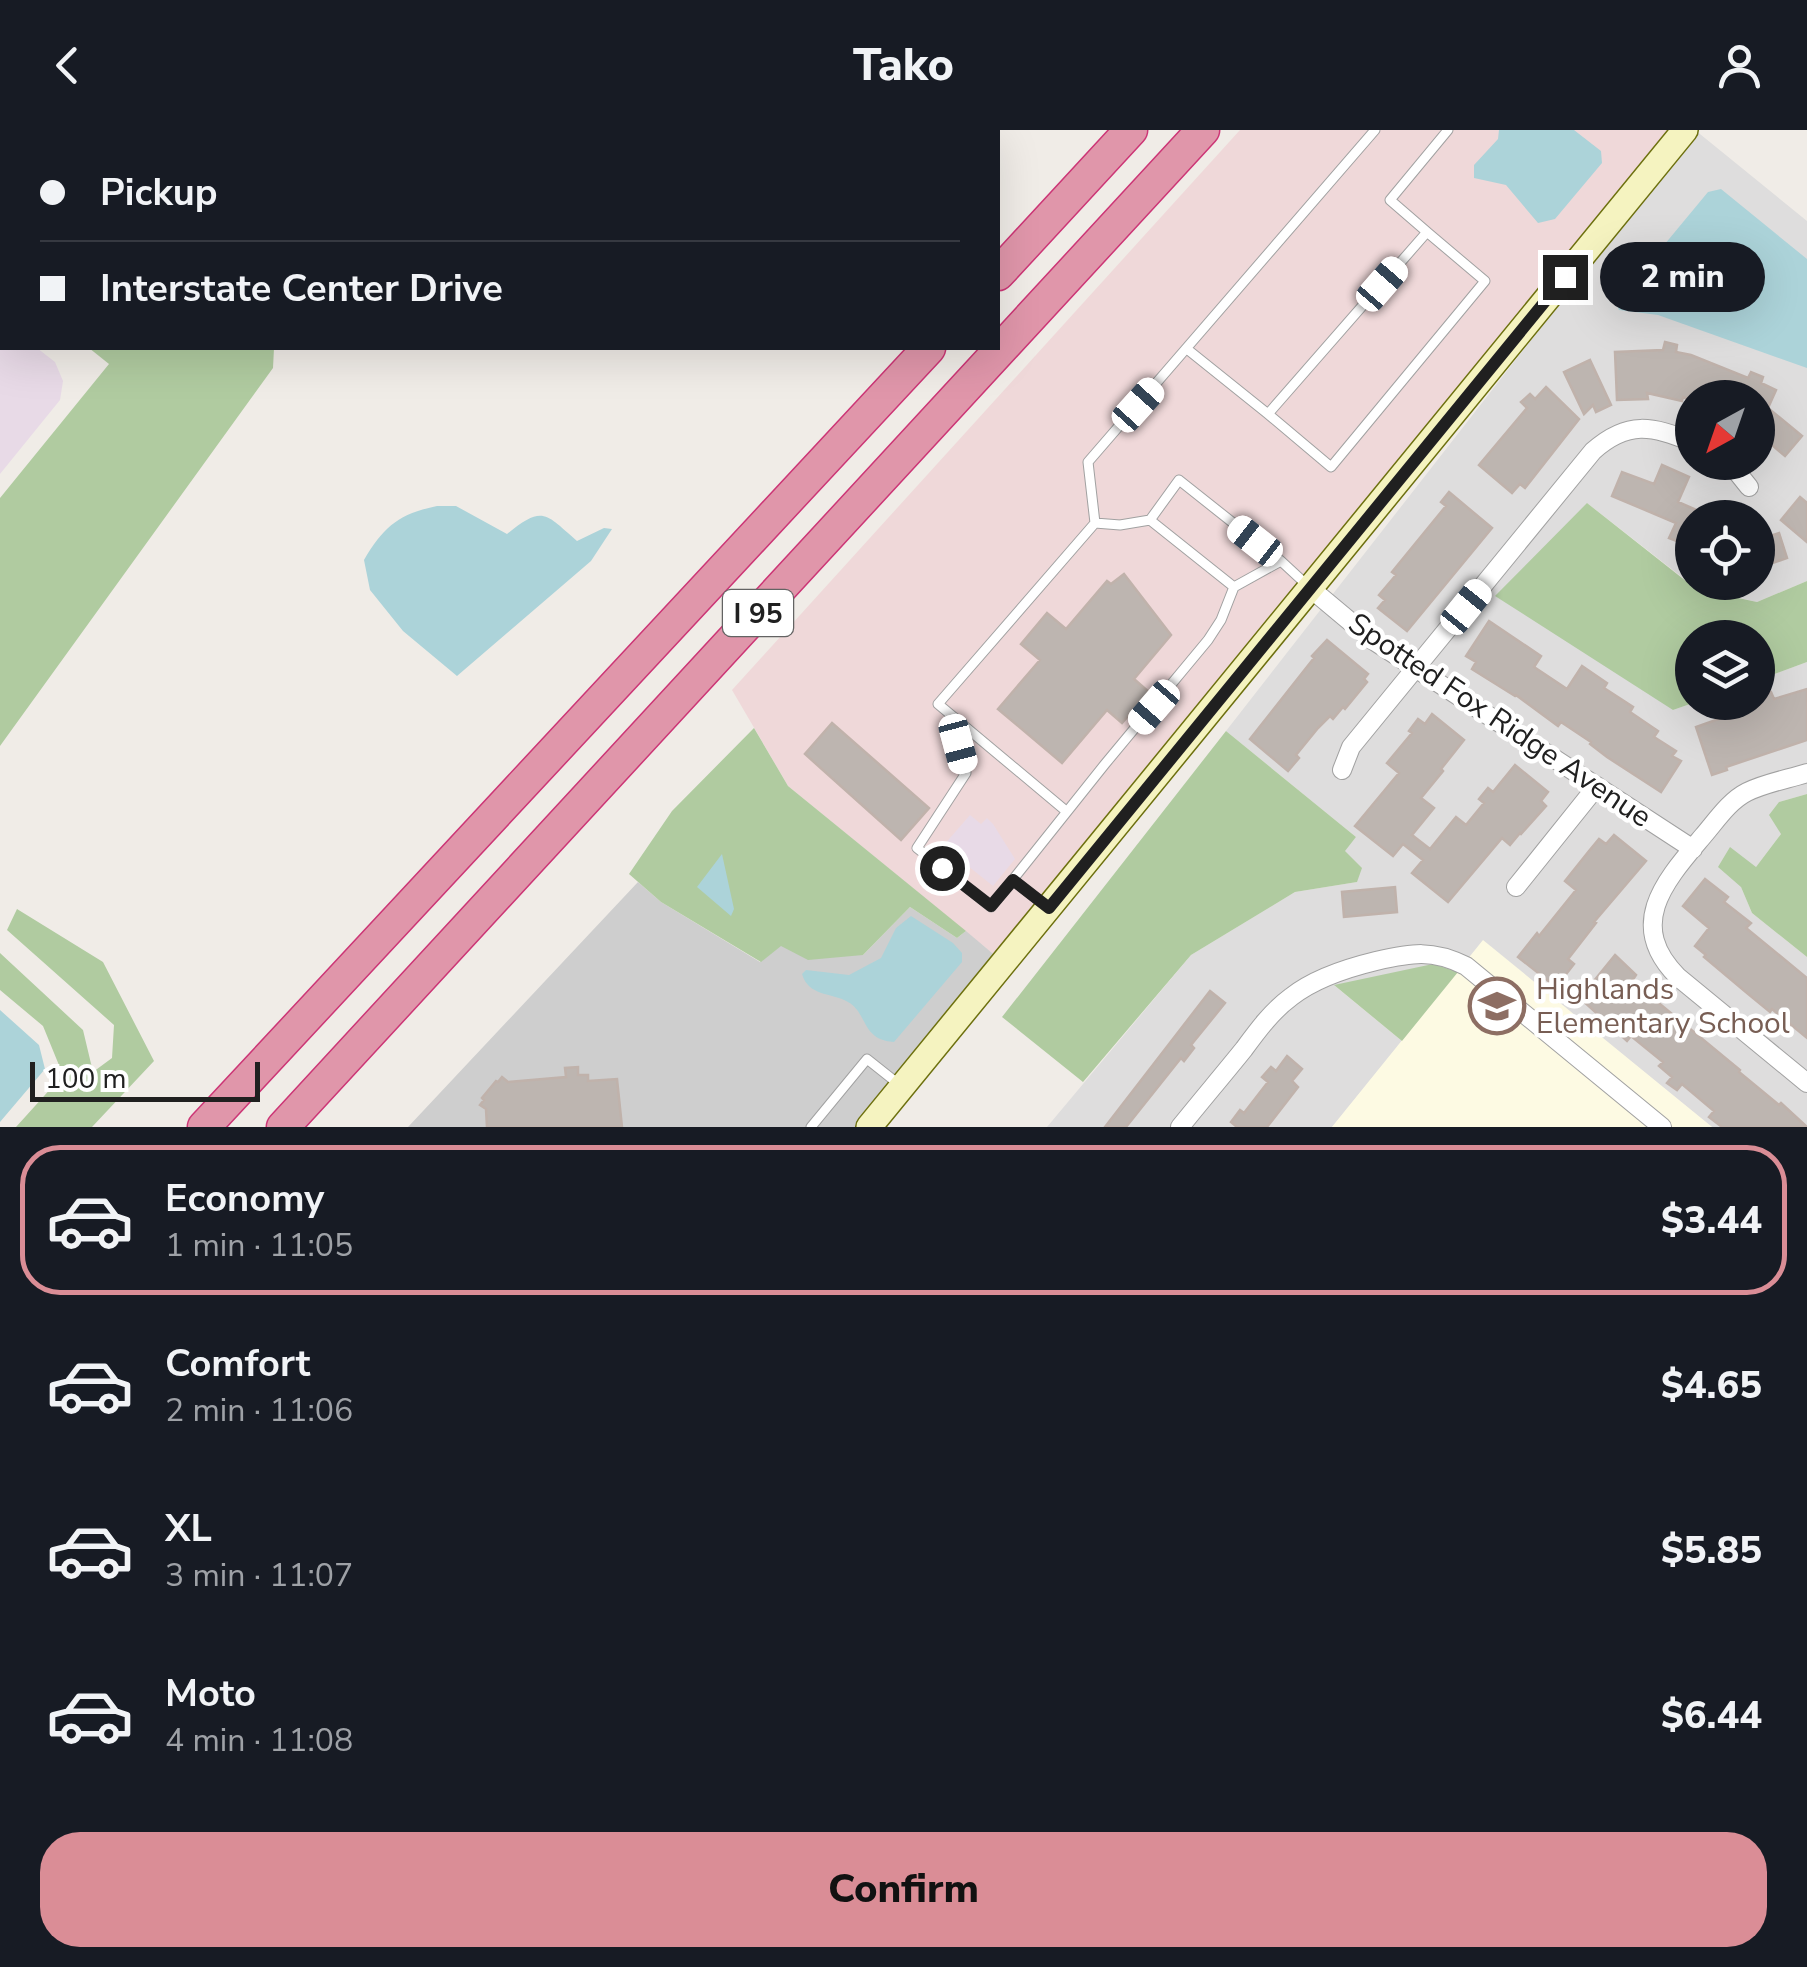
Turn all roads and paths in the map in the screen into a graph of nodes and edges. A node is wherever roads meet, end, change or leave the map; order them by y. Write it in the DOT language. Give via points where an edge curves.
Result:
graph roads {
  1 [pos="1131,130"];
  2 [pos="1203,130"];
  3 [pos="1375,130"];
  4 [pos="1448,130"];
  5 [pos="1685,130"];
  6 [pos="1427,232"];
  7 [pos="1000,272"];
  8 [pos="1188,349"];
  9 [pos="927,350"];
  10 [pos="1000,350"];
  11 [pos="1000,350"];
  12 [pos="1268,414"];
  13 [pos="1675,435"];
  14 [pos="1743,480"];
  15 [pos="1748,487"];
  16 [pos="1150,520"];
  17 [pos="1095,523"];
  18 [pos="1281,561"];
  19 [pos="1234,587"];
  20 [pos="1310,588"];
  21 [pos="1415,668"];
  22 [pos="950,715"];
  23 [pos="1342,770"];
  24 [pos="1807,773"];
  25 [pos="1597,786"];
  26 [pos="1066,812"];
  27 [pos="1693,849"];
  28 [pos="1013,880"];
  29 [pos="1516,887"];
  30 [pos="1049,908"];
  31 [pos="1807,1083"];
  32 [pos="902,1087"];
  33 [pos="204,1127"];
  34 [pos="283,1127"];
  35 [pos="811,1127"];
  36 [pos="869,1127"];
  37 [pos="1180,1127"];
  38 [pos="1662,1127"];
  1 -- 7 [label="highway"];
  2 -- 11 [label="highway, I 95"];
  3 -- 8 [label="lane"];
  4 -- 6 [label="lane" via="1390,200"];
  5 -- 20 [label="street"];
  6 -- 12 [label="lane"];
  6 -- 12 [label="lane" via="1484,281 1331,466"];
  8 -- 12 [label="lane"];
  8 -- 17 [label="lane" via="1088,462"];
  9 -- 33 [label="highway, I 95"];
  10 -- 34 [label="highway, I 95"];
  13 -- 21 [label="street" via="1644,428 1608,438"];
  14 -- 15 [label="street"];
  16 -- 17 [label="lane"];
  16 -- 18 [label="lane" via="1179,480"];
  16 -- 19 [label="lane"];
  17 -- 22 [label="lane" via="938,704"];
  18 -- 19 [label="lane"];
  18 -- 20 [label="lane"];
  19 -- 26 [label="lane" via="1208,640"];
  20 -- 21 [label="street, Spotted Fox Ridge Avenue"];
  20 -- 30 [label="street"];
  21 -- 23 [label="street" via="1352,747"];
  21 -- 25 [label="street, Spotted Fox Ridge Avenue"];
  22 -- 26 [label="lane"];
  22 -- 28 [label="lane" via="966,772 917,848 991,906"];
  24 -- 27 [label="street" via="1732,802"];
  25 -- 27 [label="street, Spotted Fox Ridge Avenue"];
  25 -- 29 [label="street"];
  26 -- 28 [label="lane"];
  27 -- 31 [label="street" via="1657,898 1652,929 1664,962"];
  28 -- 30 [label="lane"];
  30 -- 32 [label="street"];
  32 -- 35 [label="lane" via="867,1058"];
  32 -- 36 [label="street"];
  37 -- 38 [label="street" via="1292,996 1336,974 1428,953 1466,966"];
}
